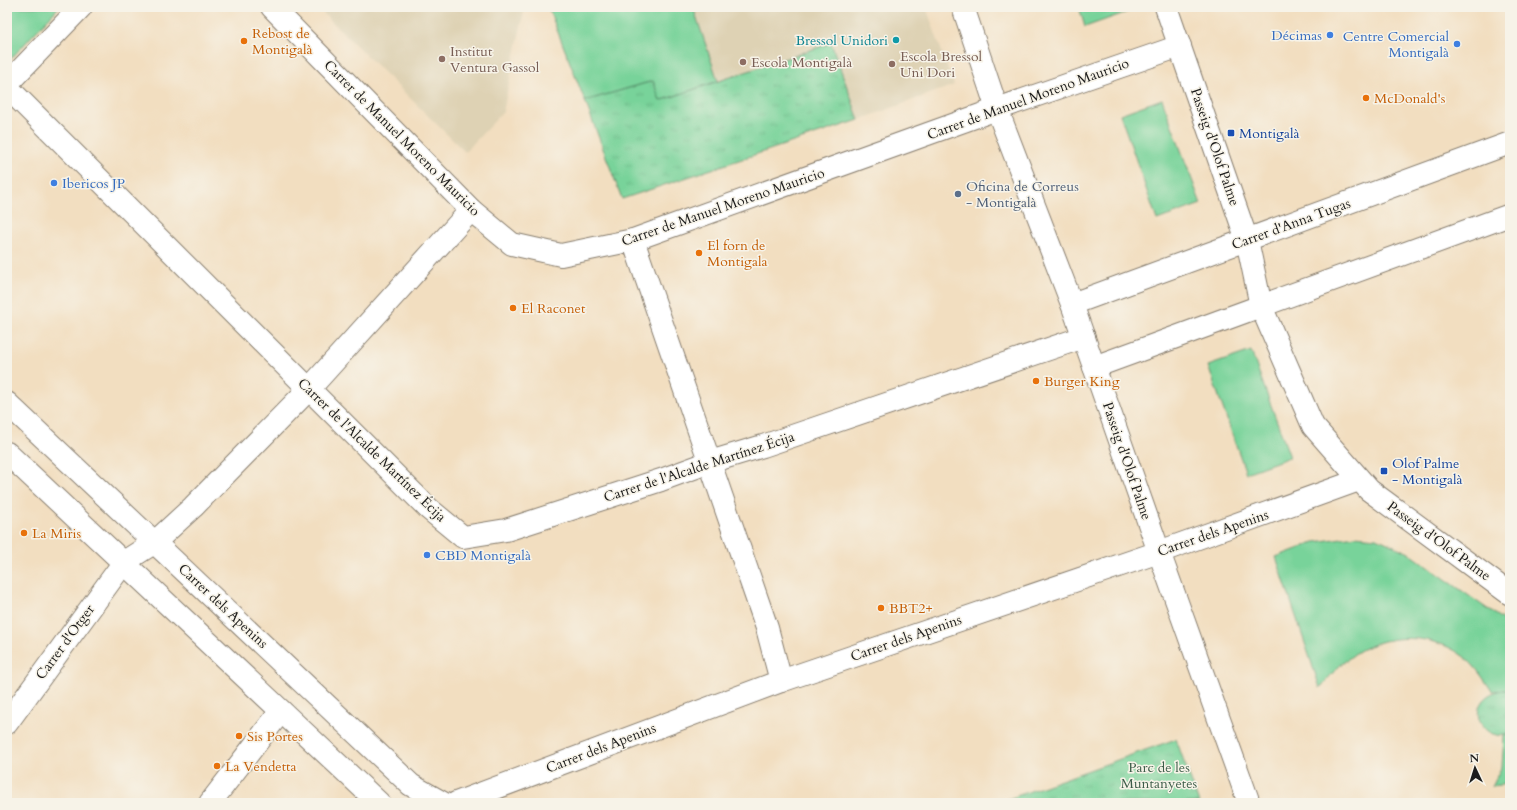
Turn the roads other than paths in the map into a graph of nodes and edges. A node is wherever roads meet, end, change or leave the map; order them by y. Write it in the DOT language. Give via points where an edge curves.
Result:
graph roads {
  1 [pos="81,7"];
  2 [pos="272,7"];
  3 [pos="963,7"];
  4 [pos="1166,7"];
  5 [pos="1180,46"];
  6 [pos="7,86"];
  7 [pos="997,109"];
  8 [pos="1510,144"];
  9 [pos="471,210"];
  10 [pos="1510,215"];
  11 [pos="633,240"];
  12 [pos="1247,240"];
  13 [pos="1072,304"];
  14 [pos="1261,306"];
  15 [pos="1084,337"];
  16 [pos="1094,366"];
  17 [pos="309,389"];
  18 [pos="7,403"];
  19 [pos="7,453"];
  20 [pos="710,462"];
  21 [pos="1359,480"];
  22 [pos="155,542"];
  23 [pos="1159,552"];
  24 [pos="124,562"];
  25 [pos="1510,594"];
  26 [pos="781,680"];
  27 [pos="281,711"];
  28 [pos="7,723"];
  29 [pos="210,803"];
  30 [pos="379,803"];
  31 [pos="443,803"];
  32 [pos="456,803"];
  33 [pos="1249,803"];
  1 -- 6 [label="street"];
  2 -- 9 [label="street, Carrer de Manuel Moreno Mauricio"];
  3 -- 7 [label="street, Passeig d'Olof Palme"];
  4 -- 5 [label="street, Passeig d'Olof Palme"];
  5 -- 7 [label="street, Carrer de Manuel Moreno Mauricio"];
  5 -- 12 [label="street, Passeig d'Olof Palme"];
  6 -- 17 [label="street, Carrer de l'Alcalde Martínez Écija"];
  7 -- 11 [label="street, Carrer de Manuel Moreno Mauricio"];
  7 -- 13 [label="street, Passeig d'Olof Palme"];
  8 -- 12 [label="street, Carrer d'Anna Tugas"];
  9 -- 11 [label="street, Carrer de Manuel Moreno Mauricio" via="512,244 561,255"];
  9 -- 17 [label="street"];
  10 -- 14 [label="street"];
  11 -- 20 [label="street"];
  12 -- 13 [label="street, Carrer d'Anna Tugas"];
  12 -- 14 [label="street, Passeig d'Olof Palme"];
  13 -- 15 [label="street, Passeig d'Olof Palme"];
  14 -- 16 [label="street"];
  14 -- 21 [label="street, Passeig d'Olof Palme" via="1313,426"];
  15 -- 16 [label="street, Passeig d'Olof Palme"];
  15 -- 20 [label="street, Carrer de l'Alcalde Martínez Écija"];
  16 -- 23 [label="street, Passeig d'Olof Palme"];
  17 -- 20 [label="street, Carrer de l'Alcalde Martínez Écija" via="429,509 463,537 506,530"];
  17 -- 22 [label="street" via="180,521"];
  18 -- 22 [label="street, Carrer dels Apenins"];
  19 -- 24 [label="street"];
  20 -- 26 [label="street" via="767,628"];
  21 -- 23 [label="street, Carrer dels Apenins"];
  21 -- 25 [label="street, Passeig d'Olof Palme" via="1368,490"];
  22 -- 24 [label="street"];
  22 -- 31 [label="street, Carrer dels Apenins" via="411,785"];
  23 -- 26 [label="street, Carrer dels Apenins"];
  23 -- 33 [label="street, Passeig d'Olof Palme"];
  24 -- 27 [label="street"];
  24 -- 28 [label="street, Carrer d'Otger"];
  26 -- 32 [label="street, Carrer dels Apenins"];
  27 -- 29 [label="street"];
  27 -- 30 [label="street"];
}
